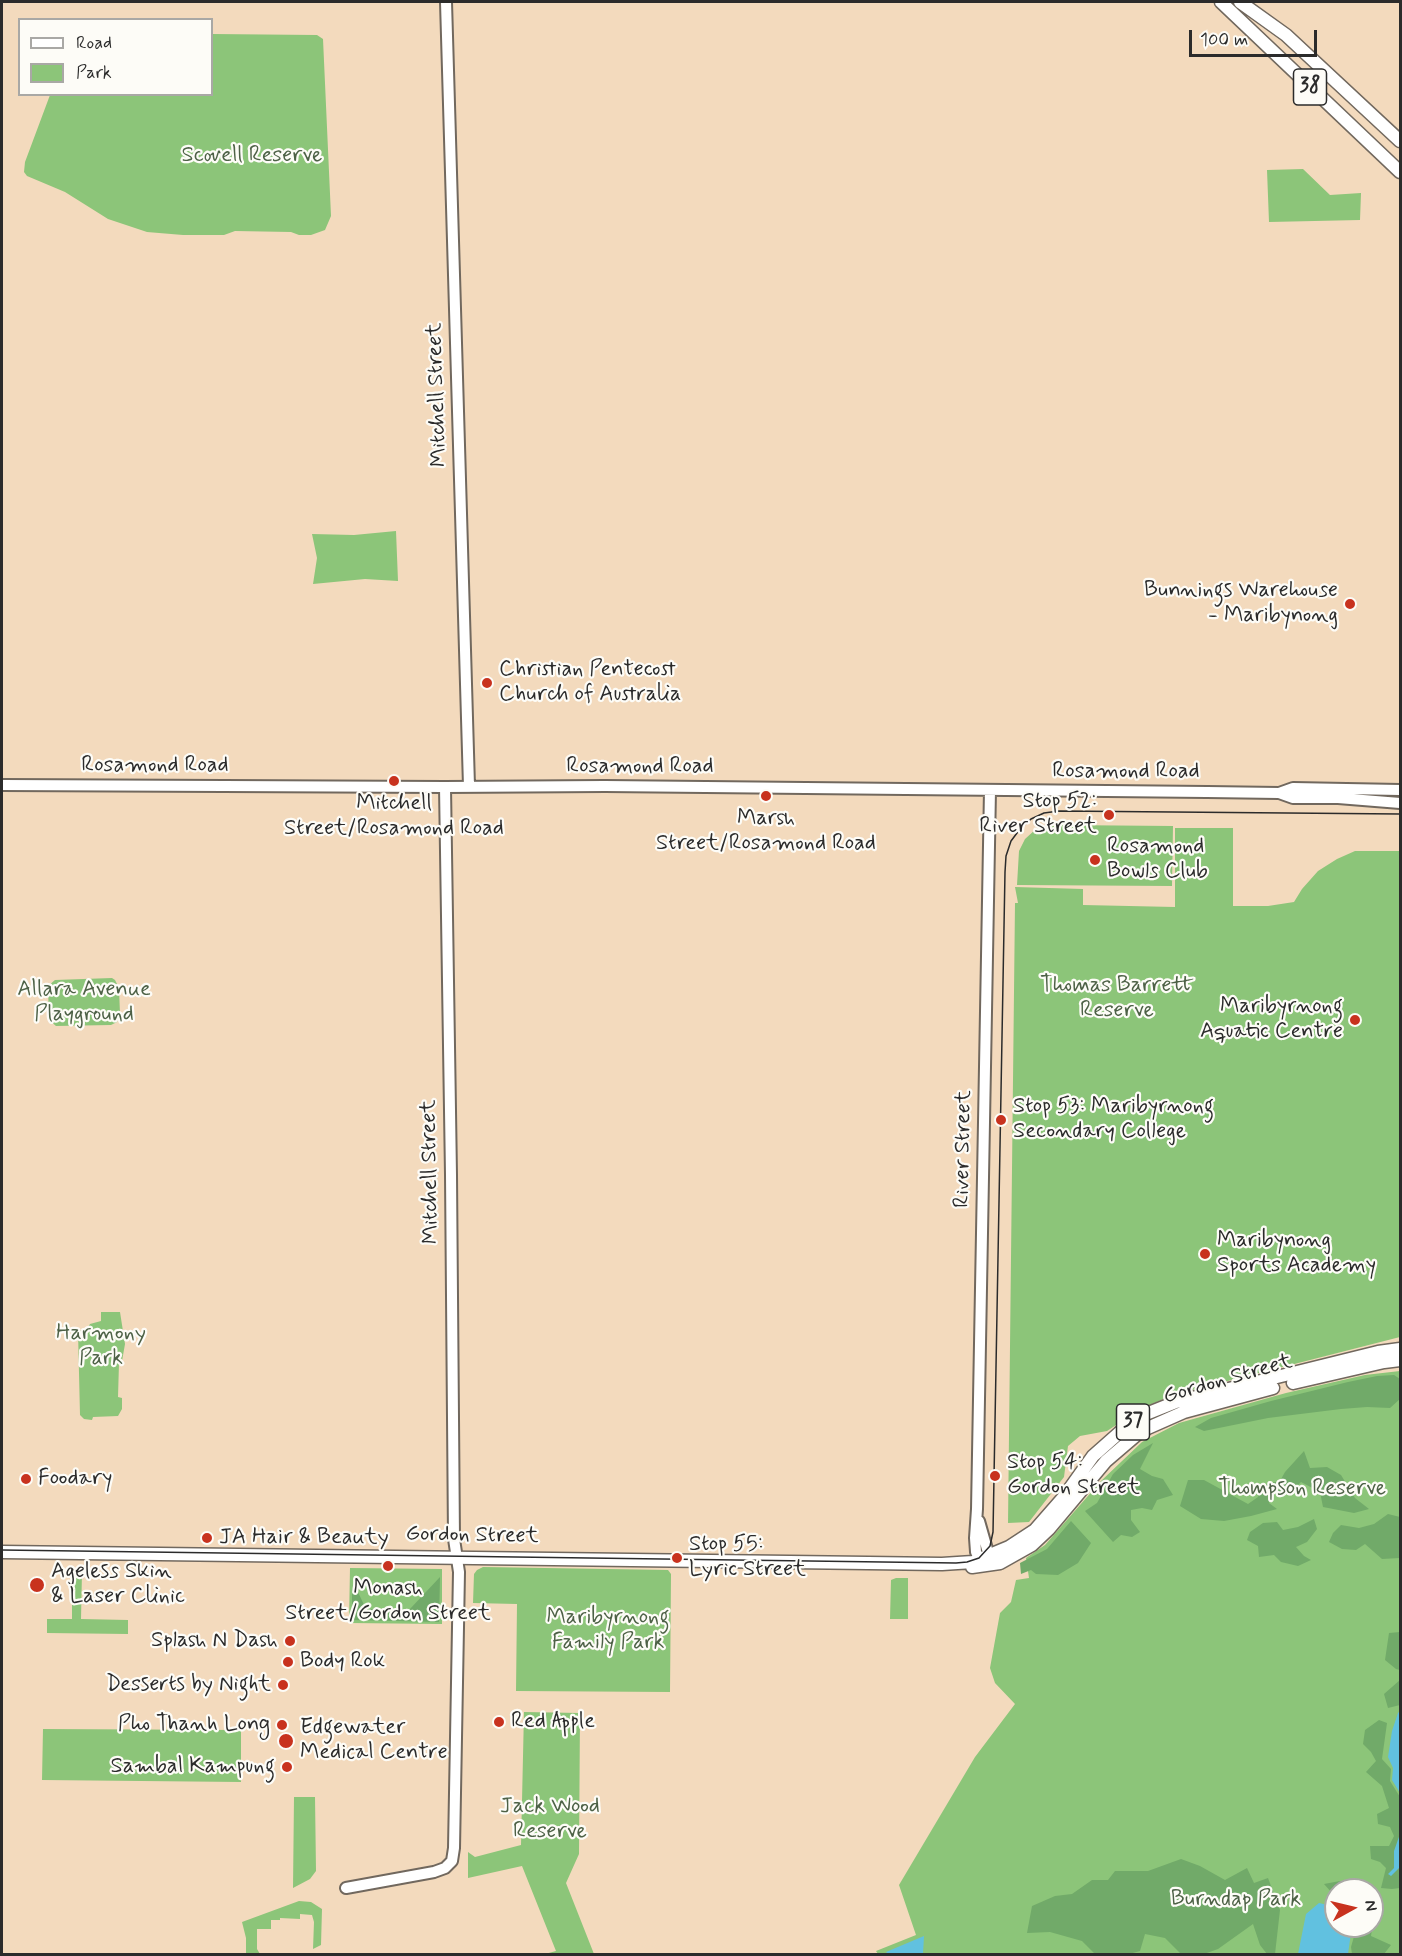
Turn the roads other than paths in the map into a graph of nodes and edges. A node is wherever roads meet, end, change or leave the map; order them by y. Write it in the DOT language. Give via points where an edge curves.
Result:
graph roads {
  1 [pos="446,2"];
  2 [pos="1221,2"];
  3 [pos="1240,2"];
  4 [pos="1401,141"];
  5 [pos="1401,172"];
  6 [pos="2,785"];
  7 [pos="470,786"];
  8 [pos="445,788"];
  9 [pos="990,790"];
  10 [pos="1401,790"];
  11 [pos="1279,793"];
  12 [pos="1401,803"];
  13 [pos="1401,1349"];
  14 [pos="1401,1360"];
  15 [pos="1093,1456"];
  16 [pos="1111,1456"];
  17 [pos="2,1552"];
  18 [pos="456,1557"];
  19 [pos="985,1562"];
  20 [pos="346,1888"];
  1 -- 7 [label="street, Mitchell Street"];
  2 -- 5 [label="main road, 38"];
  3 -- 4 [label="main road, 38" via="1286,35"];
  6 -- 8 [label="street, Rosamond Road"];
  7 -- 8 [label="street, Rosamond Road"];
  7 -- 9 [label="street, Rosamond Road"];
  8 -- 18 [label="street, Mitchell Street"];
  9 -- 11 [label="street, Rosamond Road"];
  9 -- 19 [label="street, River Street" via="977,1509"];
  10 -- 11 [label="street, Rosamond Road" via="1293,788"];
  11 -- 12 [label="street, Rosamond Road" via="1293,798"];
  13 -- 15 [label="main road, Gordon Street / 37" via="1176,1402 1132,1423"];
  14 -- 16 [label="main road, Gordon Street / 37" via="1322,1375 1184,1412 1141,1431"];
  15 -- 16 [label="main road"];
  15 -- 19 [label="main road, Gordon Street / 37" via="1035,1530"];
  16 -- 19 [label="main road, Gordon Street / 37" via="1032,1545 1008,1559"];
  17 -- 18 [label="main road, Gordon Street / 37"];
  18 -- 19 [label="main road, Gordon Street / 37"];
  18 -- 20 [label="street, Mitchell Street" via="459,1572 452,1861 434,1872"];
}
